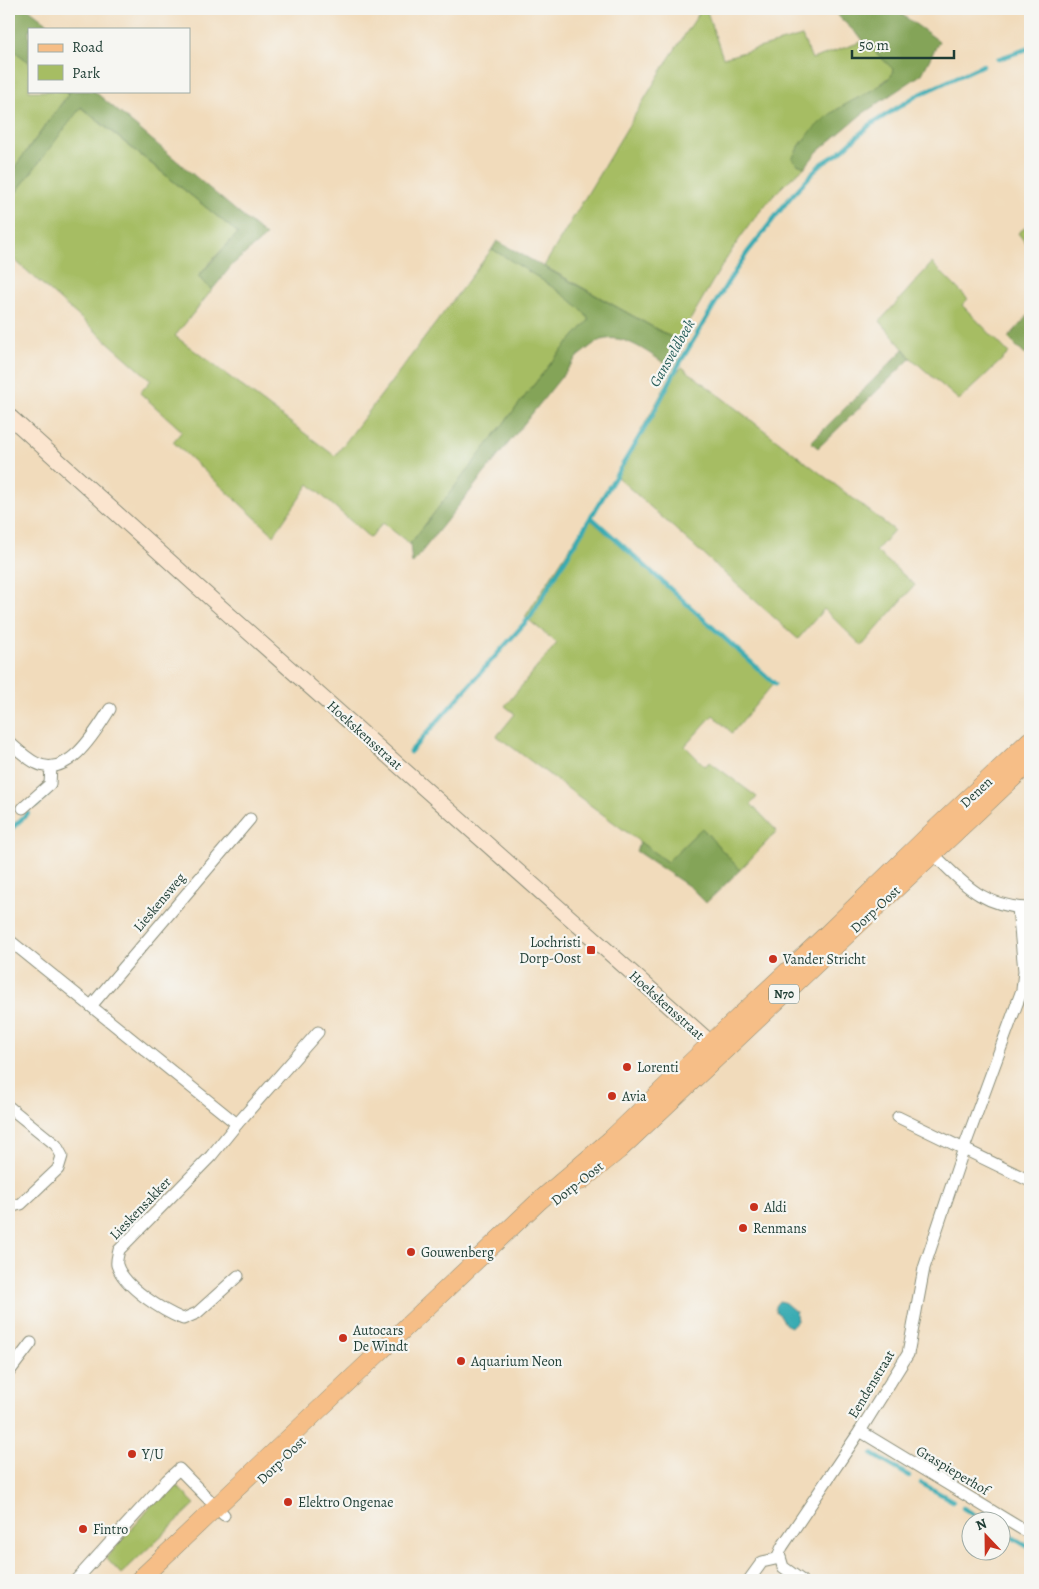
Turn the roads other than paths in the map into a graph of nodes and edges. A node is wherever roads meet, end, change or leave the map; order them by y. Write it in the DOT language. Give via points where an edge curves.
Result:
graph roads {
  1 [pos="9,416"];
  2 [pos="110,710"];
  3 [pos="1030,740"];
  4 [pos="9,742"];
  5 [pos="1030,762"];
  6 [pos="51,767"];
  7 [pos="23,808"];
  8 [pos="250,819"];
  9 [pos="927,849"];
  10 [pos="1018,908"];
  11 [pos="1030,908"];
  12 [pos="9,940"];
  13 [pos="91,1006"];
  14 [pos="318,1032"];
  15 [pos="715,1049"];
  16 [pos="9,1108"];
  17 [pos="898,1118"];
  18 [pos="237,1124"];
  19 [pos="964,1148"];
  20 [pos="1030,1181"];
  21 [pos="9,1207"];
  22 [pos="238,1276"];
  23 [pos="31,1343"];
  24 [pos="9,1372"];
  25 [pos="860,1431"];
  26 [pos="220,1511"];
  27 [pos="1030,1534"];
  28 [pos="780,1558"];
  29 [pos="76,1580"];
  30 [pos="139,1580"];
  31 [pos="154,1580"];
  32 [pos="749,1580"];
  33 [pos="801,1580"];
  1 -- 15 [label="street, Hoekskensstraat"];
  2 -- 6 [label="street" via="91,738 69,761"];
  3 -- 9 [label="main road, Denen / N70"];
  4 -- 6 [label="street" via="36,764"];
  5 -- 9 [label="main road, Denen / N70"];
  6 -- 7 [label="street" via="50,784"];
  8 -- 13 [label="street, Lieskensweg"];
  9 -- 10 [label="street" via="972,891 1002,905"];
  9 -- 15 [label="main road, Dorp-Oost / N70" via="825,936"];
  10 -- 11 [label="street"];
  10 -- 19 [label="street, Eendenstraat" via="1024,971 1022,990"];
  12 -- 13 [label="street"];
  13 -- 18 [label="street"];
  14 -- 18 [label="street, Lieskensakker"];
  15 -- 26 [label="main road, Dorp-Oost / N70" via="538,1202"];
  16 -- 21 [label="street" via="56,1145 62,1156 58,1169 21,1204"];
  17 -- 19 [label="street"];
  18 -- 22 [label="street, Lieskensakker" via="211,1156 119,1250 116,1263 136,1290 170,1314 183,1319 197,1313"];
  19 -- 20 [label="street"];
  19 -- 25 [label="street, Eendenstraat" via="924,1268 908,1354"];
  23 -- 24 [label="street"];
  25 -- 27 [label="street, Graspieperhof"];
  25 -- 28 [label="street, Eendenstraat" via="782,1547"];
  26 -- 29 [label="street" via="179,1469"];
  26 -- 30 [label="main road, Dorp-Oost / N70"];
  26 -- 31 [label="main road, Dorp-Oost / N70"];
  28 -- 32 [label="street" via="762,1562"];
  28 -- 33 [label="street" via="783,1567"];
}
